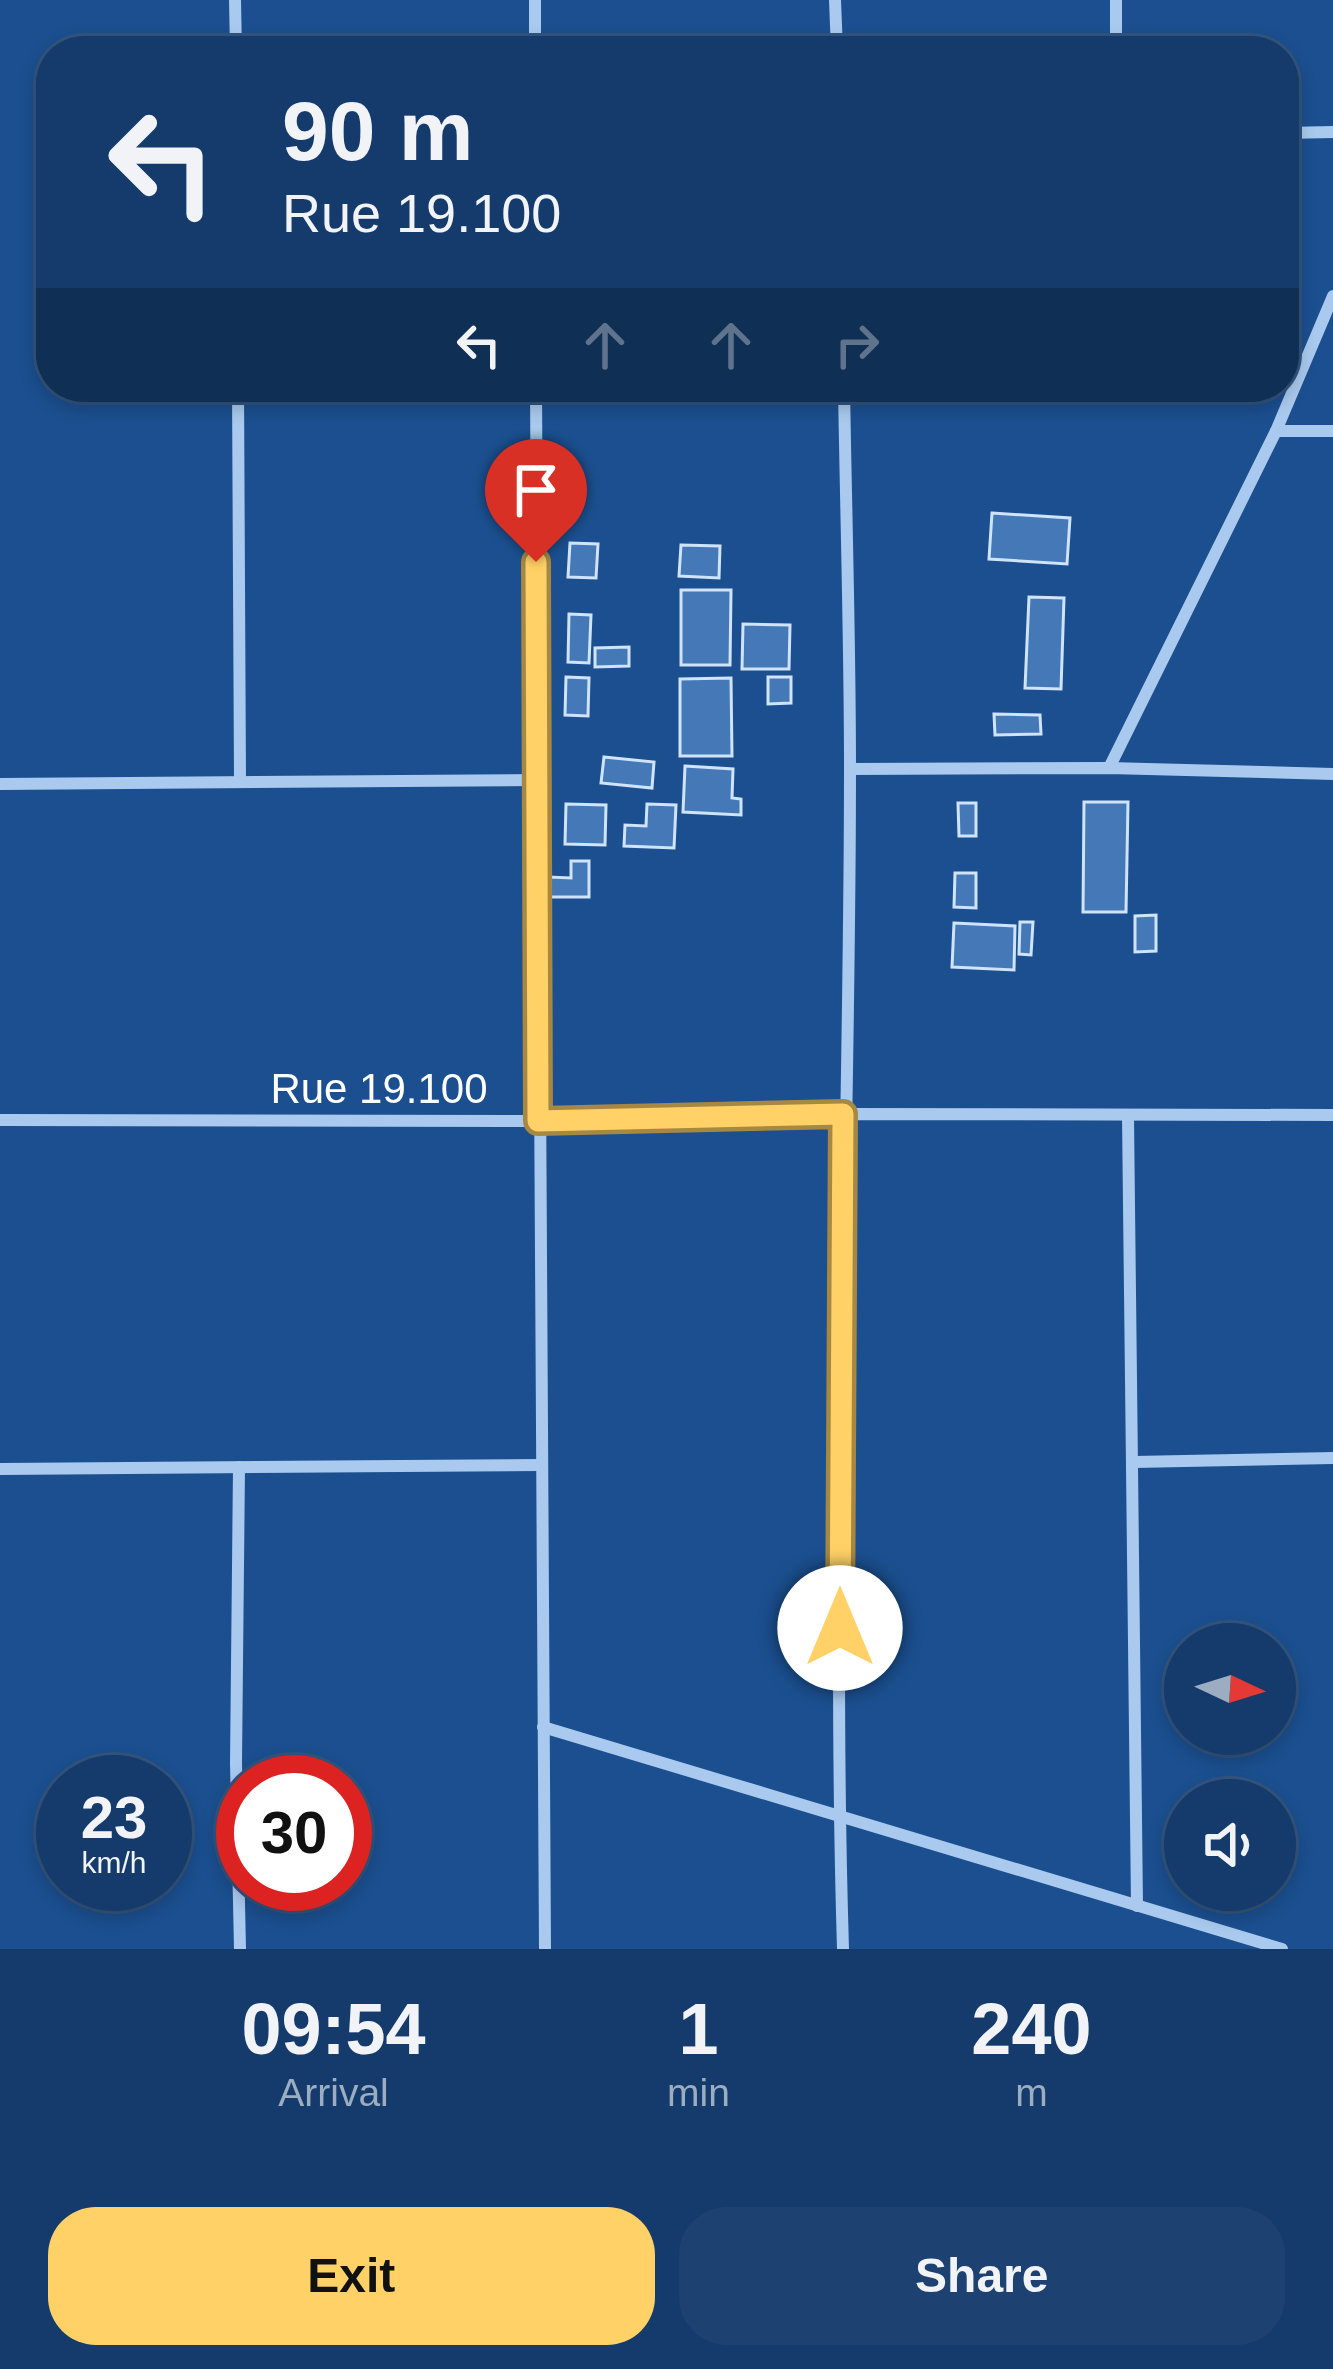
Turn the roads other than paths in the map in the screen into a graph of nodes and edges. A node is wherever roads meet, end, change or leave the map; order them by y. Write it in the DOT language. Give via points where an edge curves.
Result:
graph roads {
  1 [pos="235,0"];
  2 [pos="535,0"];
  3 [pos="836,0"];
  4 [pos="1116,0"];
  5 [pos="236,36"];
  6 [pos="535,36"];
  7 [pos="837,36"];
  8 [pos="1116,36"];
  9 [pos="1333,132"];
  10 [pos="1299,133"];
  11 [pos="1333,296"];
  12 [pos="1299,377"];
  13 [pos="238,402"];
  14 [pos="536,402"];
  15 [pos="844,402"];
  16 [pos="1288,402"];
  17 [pos="1276,431"];
  18 [pos="1333,431"];
  19 [pos="1109,767"];
  20 [pos="850,769"];
  21 [pos="1333,775"];
  22 [pos="240,780"];
  23 [pos="536,780"];
  24 [pos="0,784"];
  25 [pos="843,1114"];
  26 [pos="1333,1115"];
  27 [pos="1127,1117"];
  28 [pos="0,1120"];
  29 [pos="538,1121"];
  30 [pos="1333,1458"];
  31 [pos="1134,1462"];
  32 [pos="541,1465"];
  33 [pos="239,1467"];
  34 [pos="0,1469"];
  35 [pos="543,1727"];
  36 [pos="839,1815"];
  37 [pos="1137,1906"];
  38 [pos="239,1949"];
  39 [pos="545,1949"];
  40 [pos="843,1949"];
  41 [pos="1282,1949"];
  1 -- 5 [label="street"];
  2 -- 6 [label="street"];
  3 -- 7 [label="street"];
  4 -- 8 [label="street"];
  9 -- 10 [label="street"];
  11 -- 12 [label="street"];
  13 -- 22 [label="street"];
  14 -- 23 [label="street"];
  15 -- 20 [label="street"];
  16 -- 17 [label="street"];
  17 -- 18 [label="street"];
  17 -- 19 [label="street"];
  19 -- 20 [label="street"];
  19 -- 21 [label="street"];
  20 -- 25 [label="street"];
  22 -- 23 [label="street"];
  22 -- 24 [label="street"];
  23 -- 29 [label="street"];
  25 -- 27 [label="street, Rue 19.100"];
  25 -- 29 [label="street, Rue 19.100"];
  25 -- 36 [label="street"];
  26 -- 27 [label="street, Rue 19.100"];
  27 -- 31 [label="street"];
  28 -- 29 [label="street, Rue 19.100"];
  29 -- 32 [label="street"];
  30 -- 31 [label="street"];
  31 -- 37 [label="street"];
  32 -- 33 [label="street"];
  32 -- 35 [label="street"];
  33 -- 34 [label="street"];
  33 -- 38 [label="street"];
  35 -- 36 [label="street"];
  35 -- 39 [label="street"];
  36 -- 37 [label="street"];
  36 -- 40 [label="street"];
  37 -- 41 [label="street"];
}
